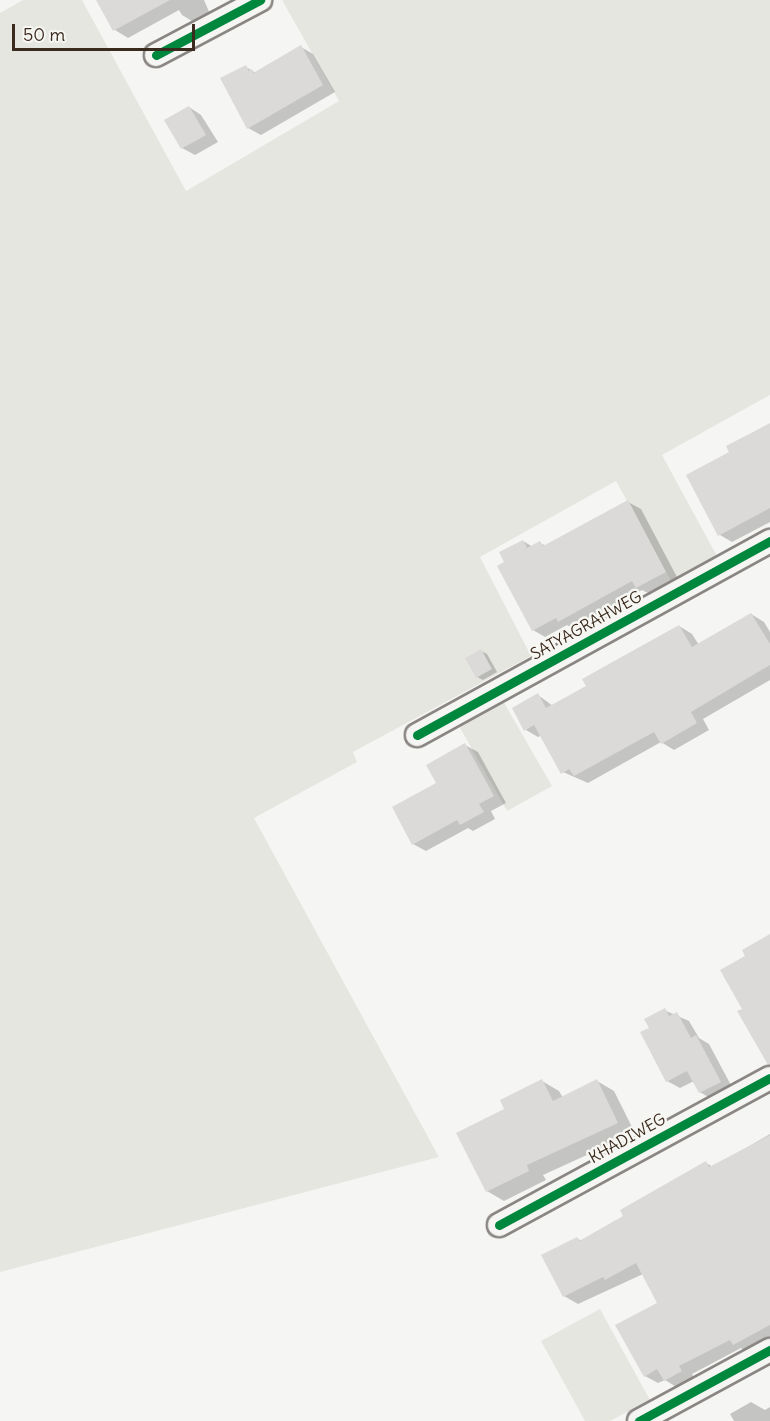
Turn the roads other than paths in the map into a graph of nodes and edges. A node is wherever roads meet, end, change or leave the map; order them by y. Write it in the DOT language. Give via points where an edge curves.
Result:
graph roads {
  1 [pos="260,0"];
  2 [pos="156,55"];
  3 [pos="770,541"];
  4 [pos="417,735"];
  5 [pos="770,1078"];
  6 [pos="499,1225"];
  7 [pos="770,1350"];
  8 [pos="639,1421"];
  1 -- 2 [label="street"];
  3 -- 4 [label="street, SATYAGRAHWEG"];
  5 -- 6 [label="street, KHADIWEG"];
  7 -- 8 [label="street"];
}
